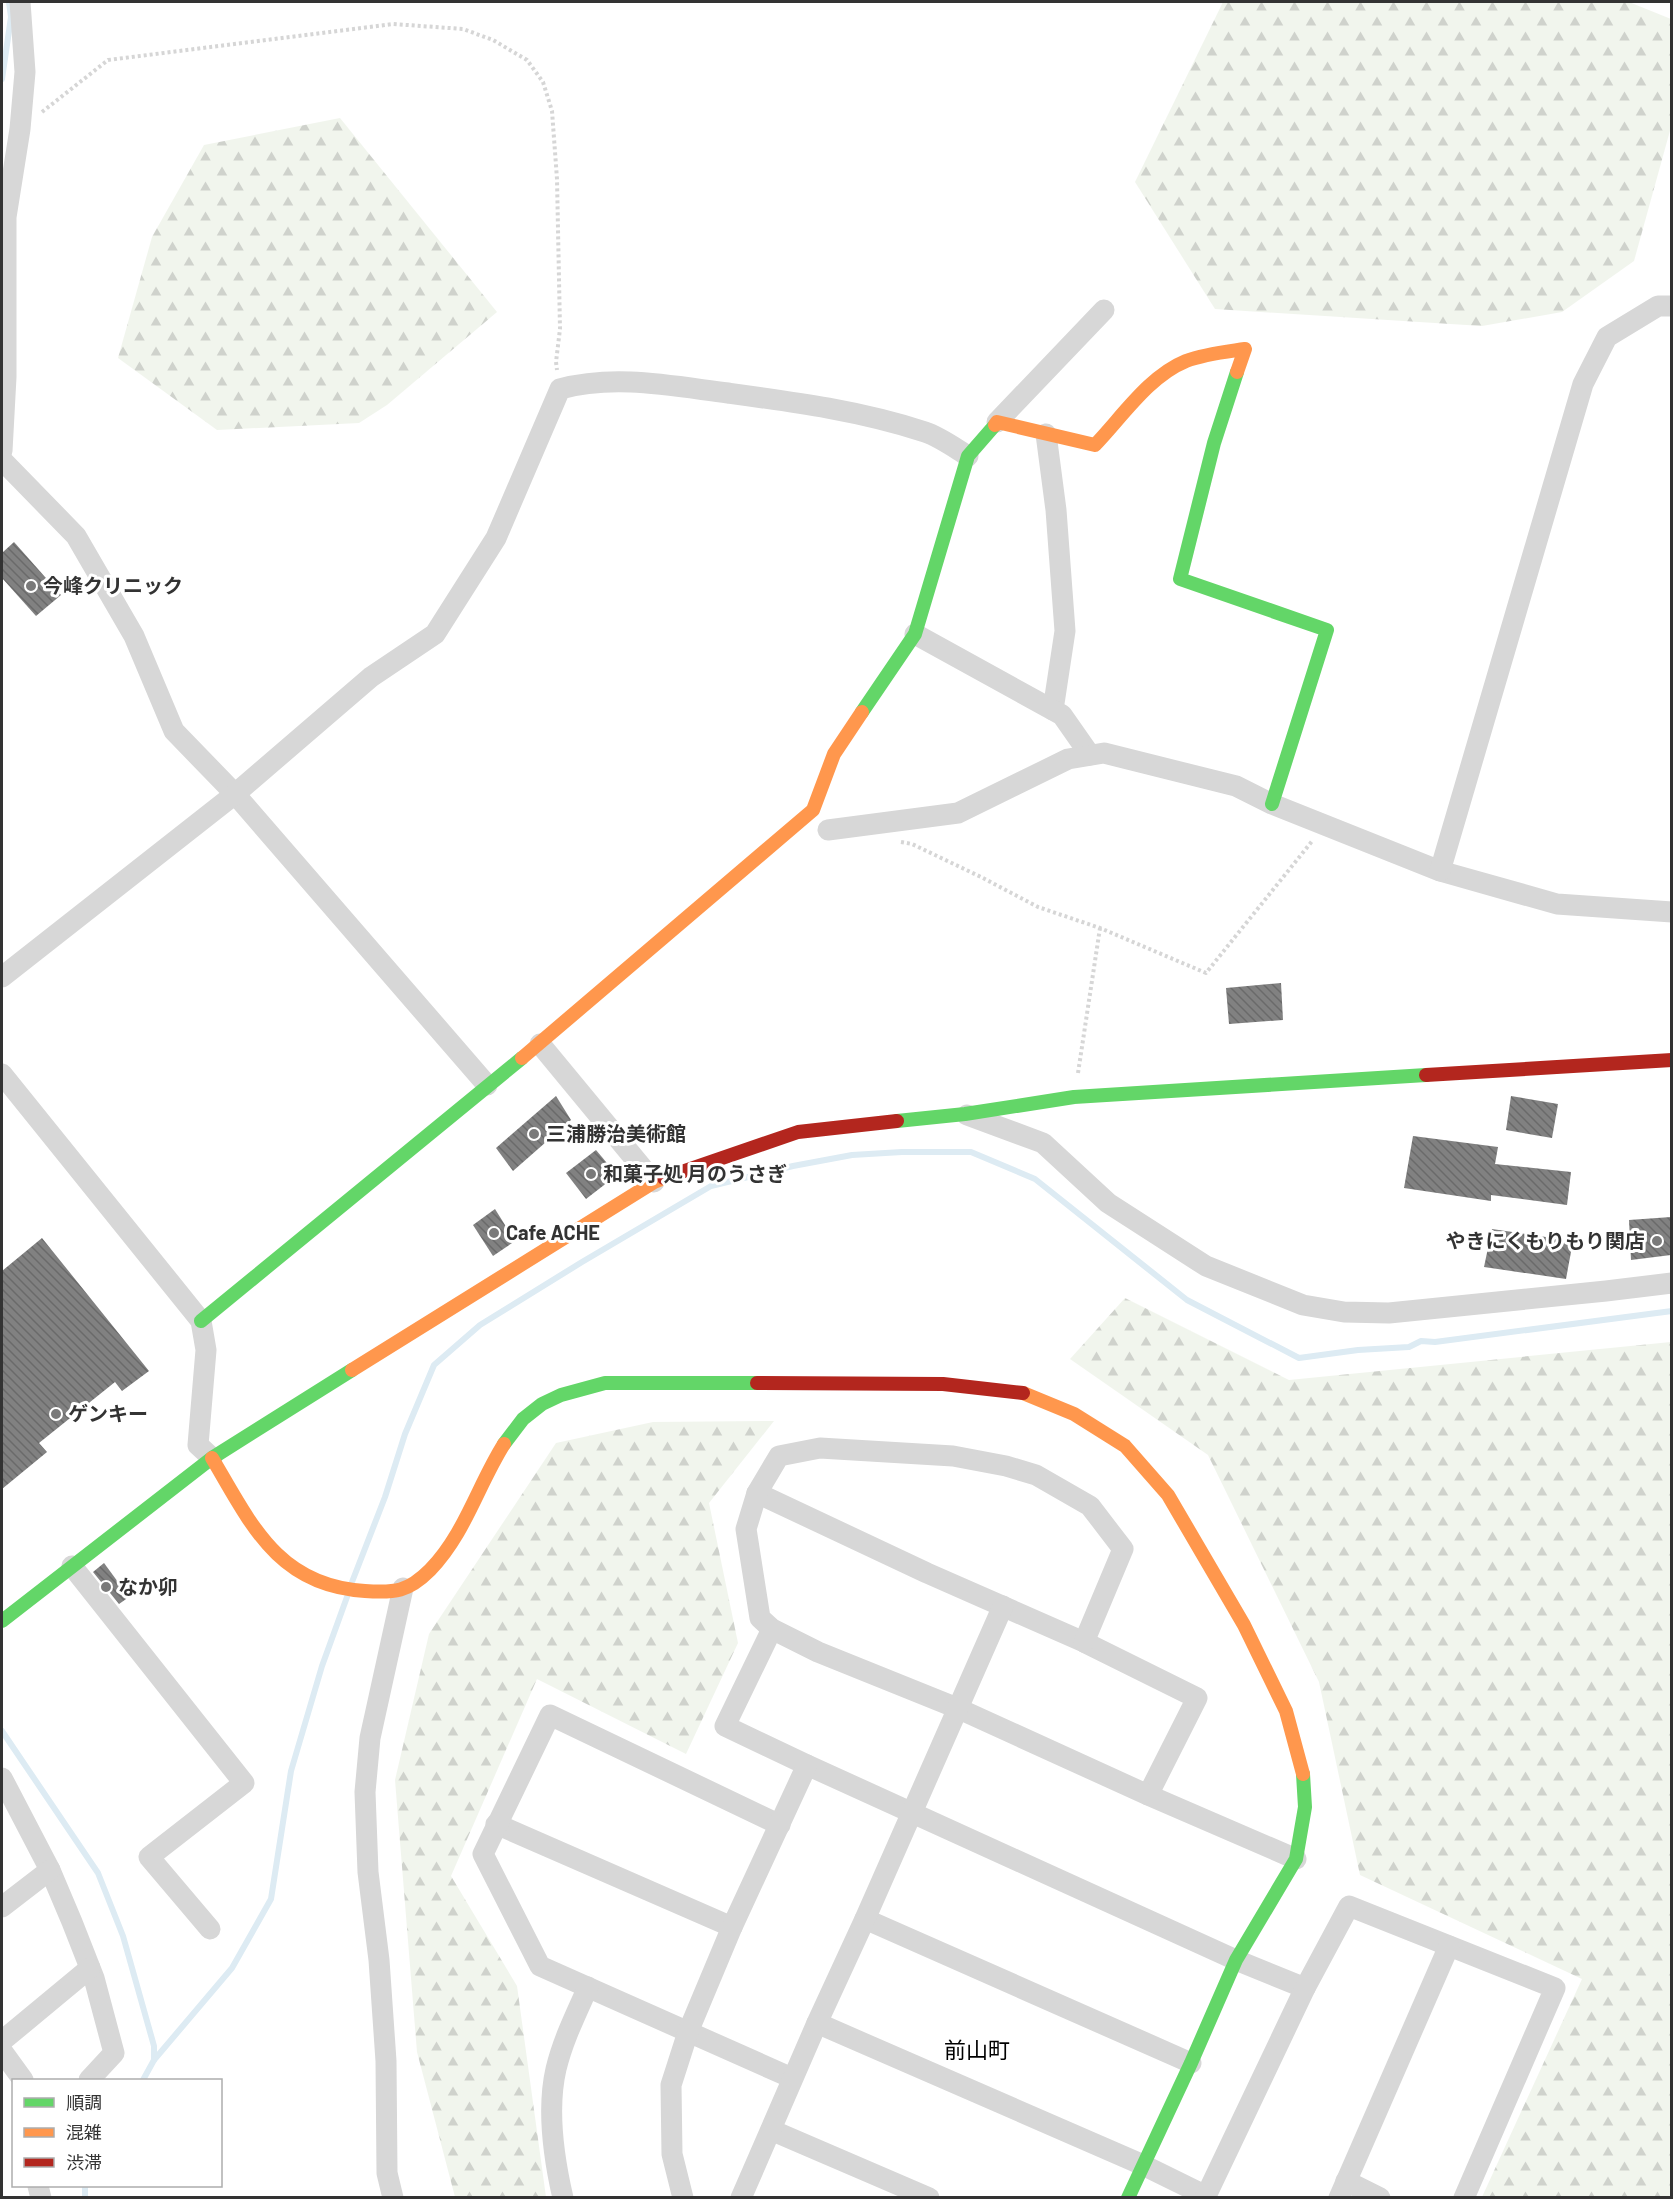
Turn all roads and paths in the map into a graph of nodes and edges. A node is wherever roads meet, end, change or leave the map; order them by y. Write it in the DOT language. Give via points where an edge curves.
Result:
graph roads {
  1 [pos="20,2"];
  2 [pos="20,129"];
  3 [pos="1671,306"];
  4 [pos="1104,310"];
  5 [pos="560,389"];
  6 [pos="997,422"];
  7 [pos="1046,434"];
  8 [pos="2,451"];
  9 [pos="968,456"];
  10 [pos="2,460"];
  11 [pos="915,634"];
  12 [pos="1053,710"];
  13 [pos="1090,755"];
  14 [pos="235,794"];
  15 [pos="1272,804"];
  16 [pos="1326,825"];
  17 [pos="828,830"];
  18 [pos="891,841"];
  19 [pos="1440,872"];
  20 [pos="1671,912"];
  21 [pos="1100,928"];
  22 [pos="2,977"];
  23 [pos="540,1044"];
  24 [pos="1671,1059"];
  25 [pos="2,1074"];
  26 [pos="487,1085"];
  27 [pos="1074,1097"];
  28 [pos="965,1114"];
  29 [pos="654,1182"];
  30 [pos="1671,1282"];
  31 [pos="201,1321"];
  32 [pos="212,1458"];
  33 [pos="757,1493"];
  34 [pos="72,1566"];
  35 [pos="399,1590"];
  36 [pos="1003,1606"];
  37 [pos="2,1621"];
  38 [pos="772,1629"];
  39 [pos="1084,1642"];
  40 [pos="957,1708"];
  41 [pos="807,1766"];
  42 [pos="2,1778"];
  43 [pos="1148,1795"];
  44 [pos="911,1812"];
  45 [pos="496,1824"];
  46 [pos="780,1824"];
  47 [pos="1296,1859"];
  48 [pos="50,1870"];
  49 [pos="2,1907"];
  50 [pos="865,1919"];
  51 [pos="732,1927"];
  52 [pos="210,1929"];
  53 [pos="1449,1946"];
  54 [pos="1236,1959"];
  55 [pos="90,1968"];
  56 [pos="588,1987"];
  57 [pos="1305,1988"];
  58 [pos="816,2023"];
  59 [pos="688,2032"];
  60 [pos="2,2041"];
  61 [pos="2,2051"];
  62 [pos="1191,2062"];
  63 [pos="792,2078"];
  64 [pos="22,2079"];
  65 [pos="90,2079"];
  66 [pos="771,2130"];
  67 [pos="1143,2165"];
  68 [pos="1342,2189"];
  69 [pos="1205,2197"];
  70 [pos="393,2198"];
  71 [pos="563,2198"];
  72 [pos="683,2198"];
  73 [pos="741,2198"];
  74 [pos="929,2198"];
  75 [pos="1128,2198"];
  76 [pos="1380,2198"];
  77 [pos="1464,2198"];
  1 -- 2 [label="street" via="25,72"];
  2 -- 5 [label="path" via="108,60 393,24 463,29 493,40 528,60 543,82 552,111 560,318 556,362"];
  2 -- 8 [label="street" via="6,217"];
  3 -- 19 [label="street" via="1658,306 1607,337 1583,384"];
  4 -- 6 [label="street"];
  5 -- 9 [label="street" via="583,382 639,381 782,401 927,432"];
  5 -- 14 [label="street" via="496,538 435,633 371,677"];
  6 -- 7 [label="street"];
  6 -- 9 [label="street"];
  7 -- 12 [label="street" via="1065,631"];
  7 -- 15 [label="street" via="1095,445 1150,386 1176,365 1205,355 1245,350 1214,443 1180,579 1328,630"];
  9 -- 11 [label="street"];
  10 -- 14 [label="street" via="75,536 134,636 174,730"];
  11 -- 12 [label="street"];
  11 -- 23 [label="street" via="834,754 813,810"];
  12 -- 13 [label="street" via="1062,715"];
  13 -- 15 [label="street" via="1104,753 1236,786"];
  13 -- 17 [label="street" via="1068,759 958,813"];
  14 -- 22 [label="street"];
  14 -- 26 [label="street"];
  15 -- 16 [label="street"];
  16 -- 19 [label="street"];
  16 -- 21 [label="path" via="1206,973"];
  18 -- 21 [label="path" via="912,844 1038,907"];
  19 -- 20 [label="street" via="1557,904"];
  21 -- 27 [label="path"];
  23 -- 26 [label="street"];
  23 -- 29 [label="street"];
  24 -- 27 [label="street"];
  25 -- 31 [label="street"];
  26 -- 31 [label="street"];
  27 -- 28 [label="street"];
  28 -- 29 [label="street" via="798,1132"];
  28 -- 30 [label="street" via="1043,1143 1108,1203 1206,1266 1303,1305 1344,1312 1389,1313"];
  29 -- 32 [label="street"];
  31 -- 32 [label="street" via="206,1350 198,1445"];
  32 -- 34 [label="street"];
  32 -- 35 [label="street" via="250,1523 289,1567 316,1582 346,1590"];
  33 -- 36 [label="street"];
  33 -- 38 [label="street" via="746,1529 760,1618"];
  33 -- 39 [label="street" via="779,1456 820,1448 953,1456 1036,1475 1090,1506 1123,1549"];
  34 -- 37 [label="street"];
  34 -- 52 [label="street" via="244,1783 149,1857"];
  35 -- 47 [label="street" via="423,1577 442,1556 505,1439 525,1417 557,1395 605,1383 943,1384 1022,1393 1074,1414 1125,1446 1168,1495 1244,1625 1286,1711 1304,1778 1305,1807"];
  35 -- 70 [label="street" via="370,1738 365,1792 386,2061 387,2173"];
  36 -- 39 [label="street"];
  36 -- 40 [label="street"];
  38 -- 40 [label="street" via="818,1652"];
  38 -- 41 [label="street" via="725,1726"];
  39 -- 43 [label="street" via="1197,1698"];
  40 -- 43 [label="street"];
  40 -- 44 [label="street"];
  41 -- 44 [label="street"];
  41 -- 46 [label="street"];
  42 -- 48 [label="street"];
  43 -- 47 [label="street"];
  44 -- 50 [label="street"];
  44 -- 54 [label="street"];
  45 -- 46 [label="street" via="550,1714"];
  45 -- 51 [label="street"];
  45 -- 56 [label="street" via="483,1854 540,1966"];
  46 -- 51 [label="street"];
  47 -- 54 [label="street"];
  48 -- 49 [label="street"];
  48 -- 55 [label="street"];
  50 -- 58 [label="street"];
  50 -- 62 [label="street"];
  51 -- 59 [label="street"];
  53 -- 57 [label="street" via="1348,1906"];
  53 -- 68 [label="street"];
  53 -- 77 [label="street" via="1555,1988"];
  54 -- 57 [label="street"];
  54 -- 62 [label="street"];
  55 -- 60 [label="street"];
  55 -- 65 [label="street" via="114,2053"];
  56 -- 59 [label="street"];
  56 -- 71 [label="street" via="564,2041 556,2072 552,2107 556,2166"];
  57 -- 69 [label="street"];
  58 -- 63 [label="street"];
  58 -- 67 [label="street"];
  59 -- 63 [label="street"];
  59 -- 72 [label="street" via="671,2085 672,2154"];
  61 -- 64 [label="street"];
  62 -- 67 [label="street"];
  63 -- 66 [label="street"];
  66 -- 73 [label="street"];
  66 -- 74 [label="street"];
  67 -- 69 [label="street"];
  67 -- 75 [label="street"];
  68 -- 76 [label="street"];
}
